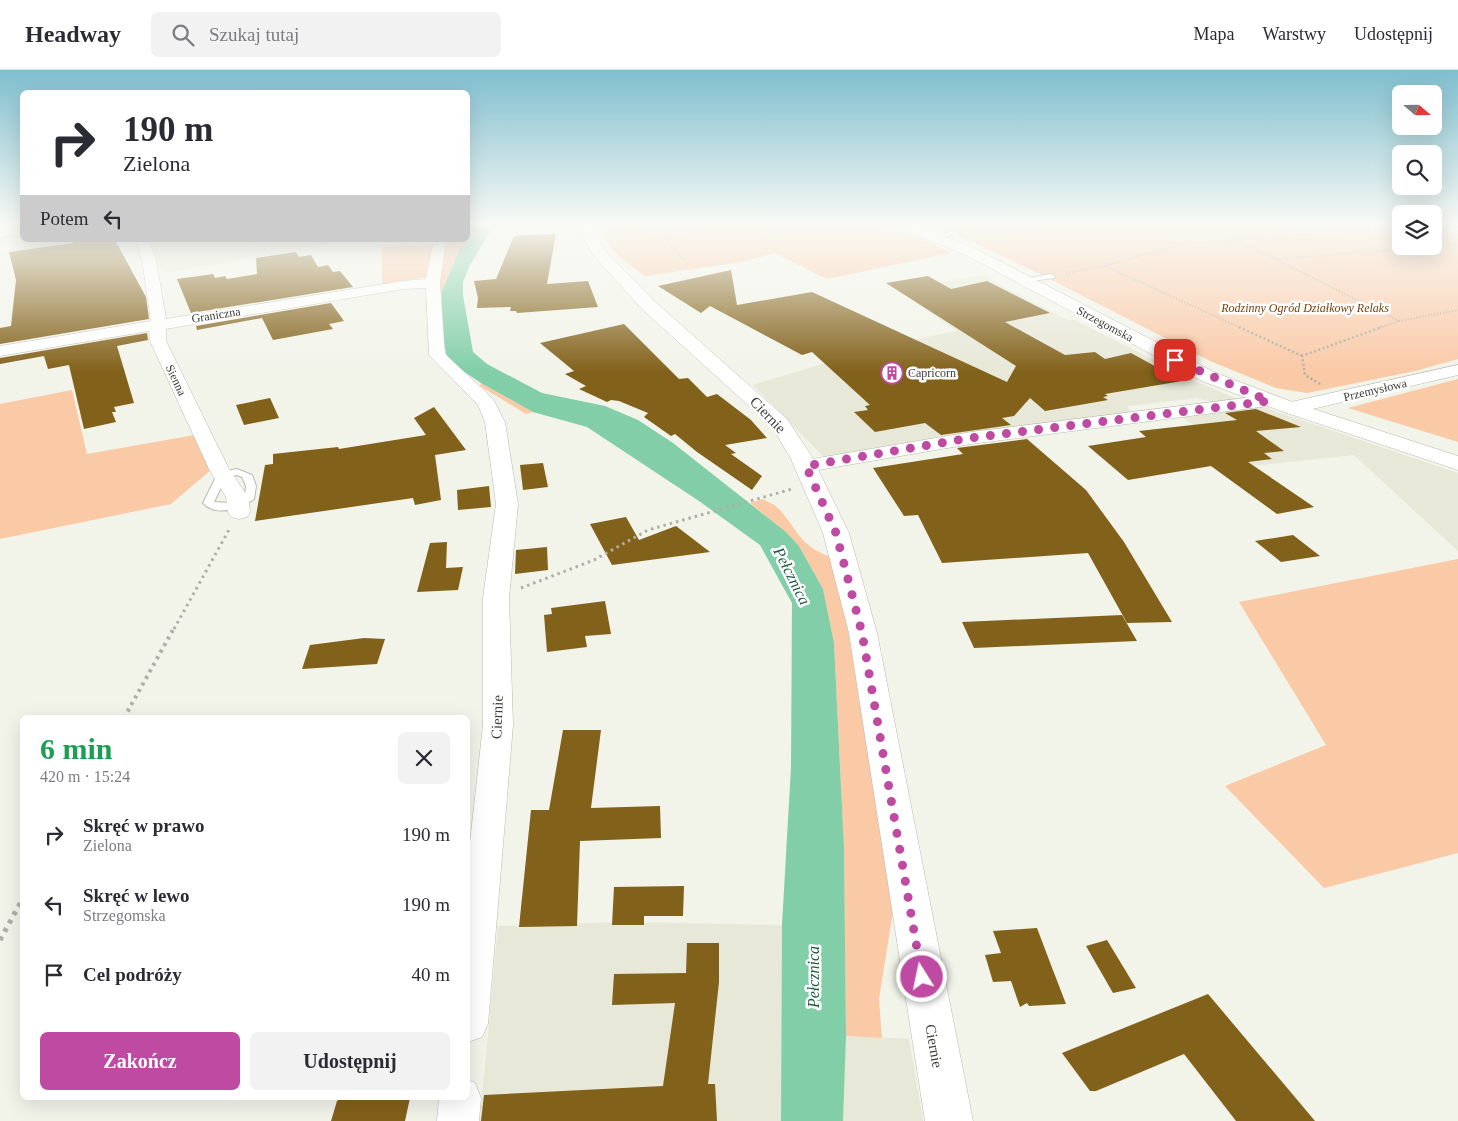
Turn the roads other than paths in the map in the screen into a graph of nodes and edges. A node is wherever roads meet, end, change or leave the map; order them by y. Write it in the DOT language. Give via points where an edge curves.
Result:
graph roads {
  1 [pos="151,273"];
  2 [pos="435,273"];
  3 [pos="618,273"];
  4 [pos="1010,273"];
  5 [pos="1051,276"];
  6 [pos="1023,280"];
  7 [pos="433,283"];
  8 [pos="158,325"];
  9 [pos="0,352"];
  10 [pos="1458,370"];
  11 [pos="1269,401"];
  12 [pos="1291,408"];
  13 [pos="1458,463"];
  14 [pos="222,475"];
  15 [pos="810,475"];
  16 [pos="238,508"];
  17 [pos="470,1004"];
  18 [pos="460,1100"];
  19 [pos="458,1121"];
  20 [pos="949,1121"];
  1 -- 8 [label="street, Sienna"];
  2 -- 7 [label="street, Ciernie"];
  3 -- 15 [label="street, Ciernie" via="780,423"];
  4 -- 6 [label="street, Strzegomska"];
  5 -- 6 [label="lane"];
  6 -- 11 [label="street, Strzegomska" via="1158,352"];
  7 -- 8 [label="street, Graniczna" via="403,285"];
  7 -- 17 [label="street, Ciernie" via="437,354 486,404 495,422 507,504 496,598 498,725"];
  8 -- 9 [label="street, Graniczna"];
  8 -- 14 [label="street, Sienna" via="158,341"];
  10 -- 12 [label="street, Przemysłowa"];
  11 -- 12 [label="street, Strzegomska"];
  11 -- 15 [label="street" via="970,438"];
  12 -- 13 [label="street, Strzegomska"];
  14 -- 16 [label="street, Sienna" via="237,498"];
  14 -- 16 [label="lane" via="208,503 215,507"];
  15 -- 20 [label="street, Ciernie" via="836,533 862,633"];
  18 -- 19 [label="street"];
}
